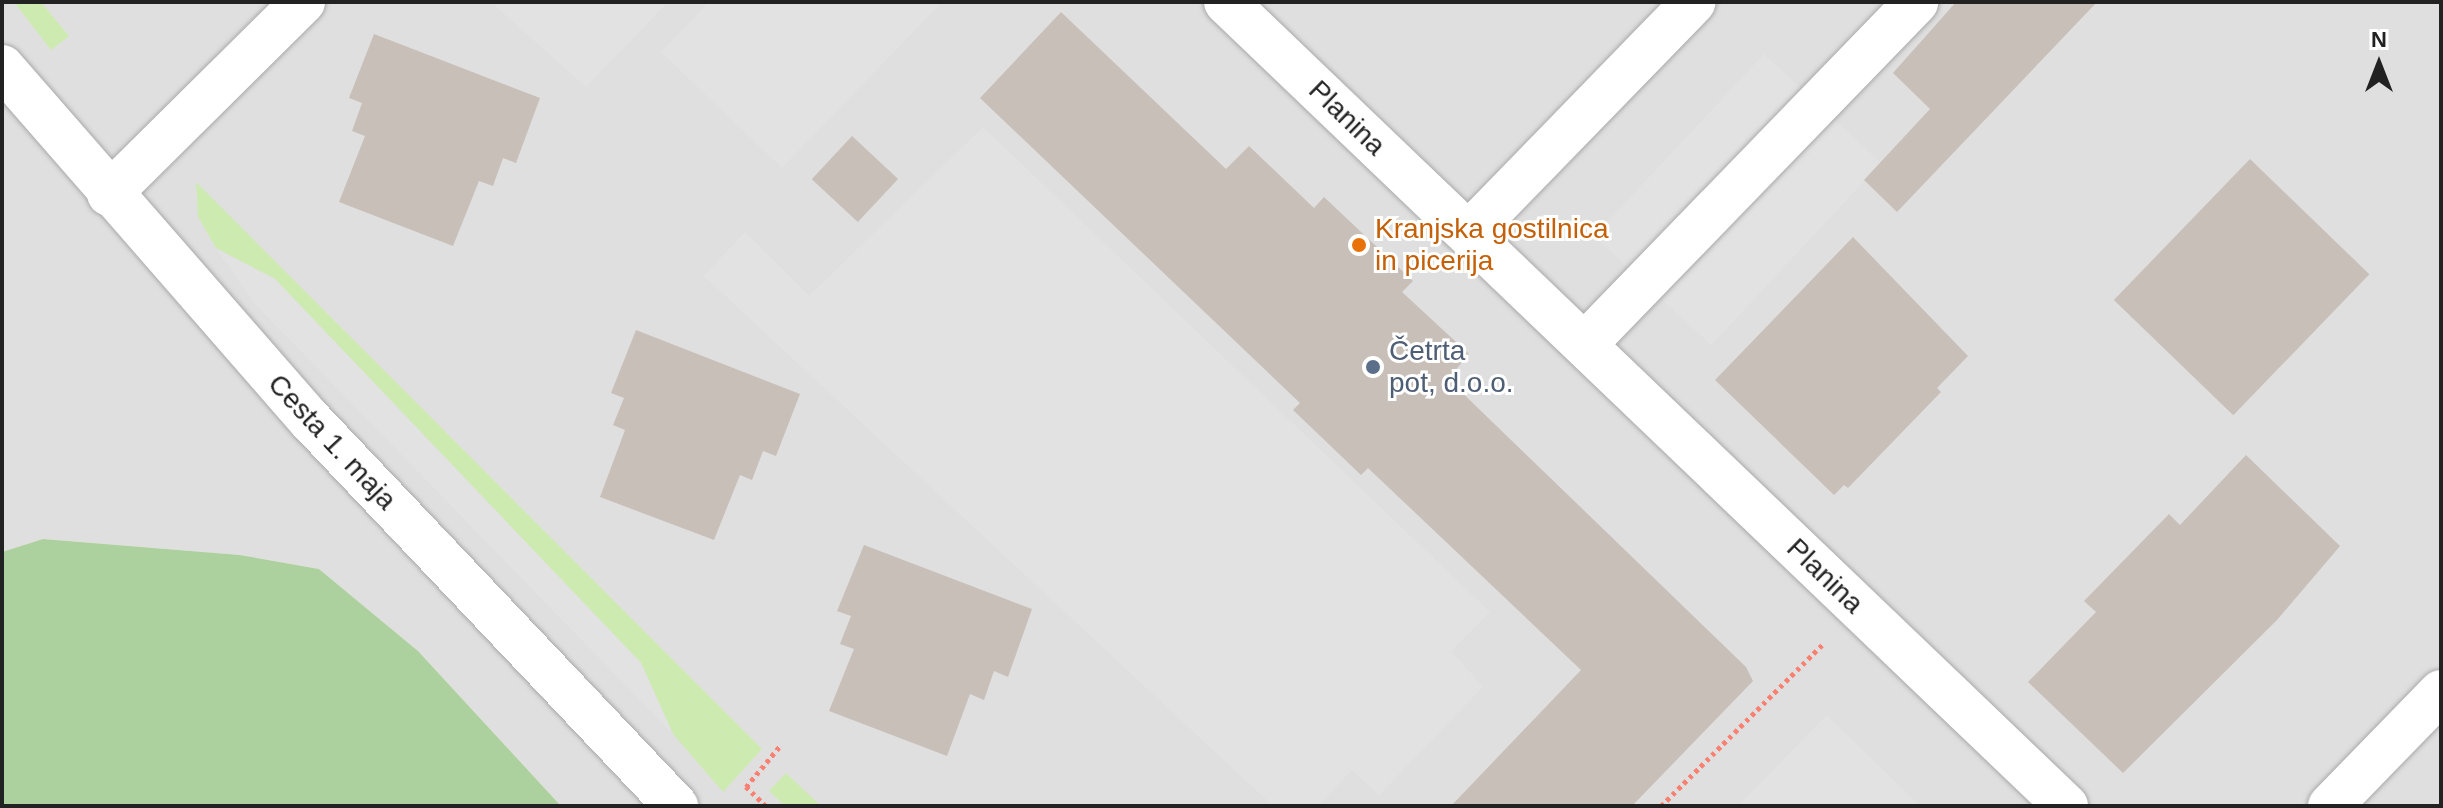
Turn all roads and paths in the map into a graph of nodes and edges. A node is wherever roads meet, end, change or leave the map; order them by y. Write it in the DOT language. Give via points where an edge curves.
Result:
graph roads {
  1 [pos="303,2"];
  2 [pos="1226,2"];
  3 [pos="1694,2"];
  4 [pos="1916,2"];
  5 [pos="2,67"];
  6 [pos="109,194"];
  7 [pos="1469,233"];
  8 [pos="1585,344"];
  9 [pos="1859,608"];
  10 [pos="2441,692"];
  11 [pos="780,746"];
  12 [pos="676,806"];
  13 [pos="766,806"];
  14 [pos="1661,806"];
  15 [pos="2066,806"];
  16 [pos="2330,806"];
  1 -- 6 [label="street"];
  2 -- 7 [label="street, Planina"];
  3 -- 7 [label="street"];
  4 -- 8 [label="street"];
  5 -- 6 [label="street, Cesta 1. maja"];
  6 -- 12 [label="street, Cesta 1. maja" via="311,421"];
  7 -- 8 [label="street, Planina"];
  8 -- 9 [label="street, Planina"];
  9 -- 14 [label="path"];
  9 -- 15 [label="street, Planina"];
  10 -- 16 [label="street"];
  11 -- 13 [label="path" via="746,787"];
}
